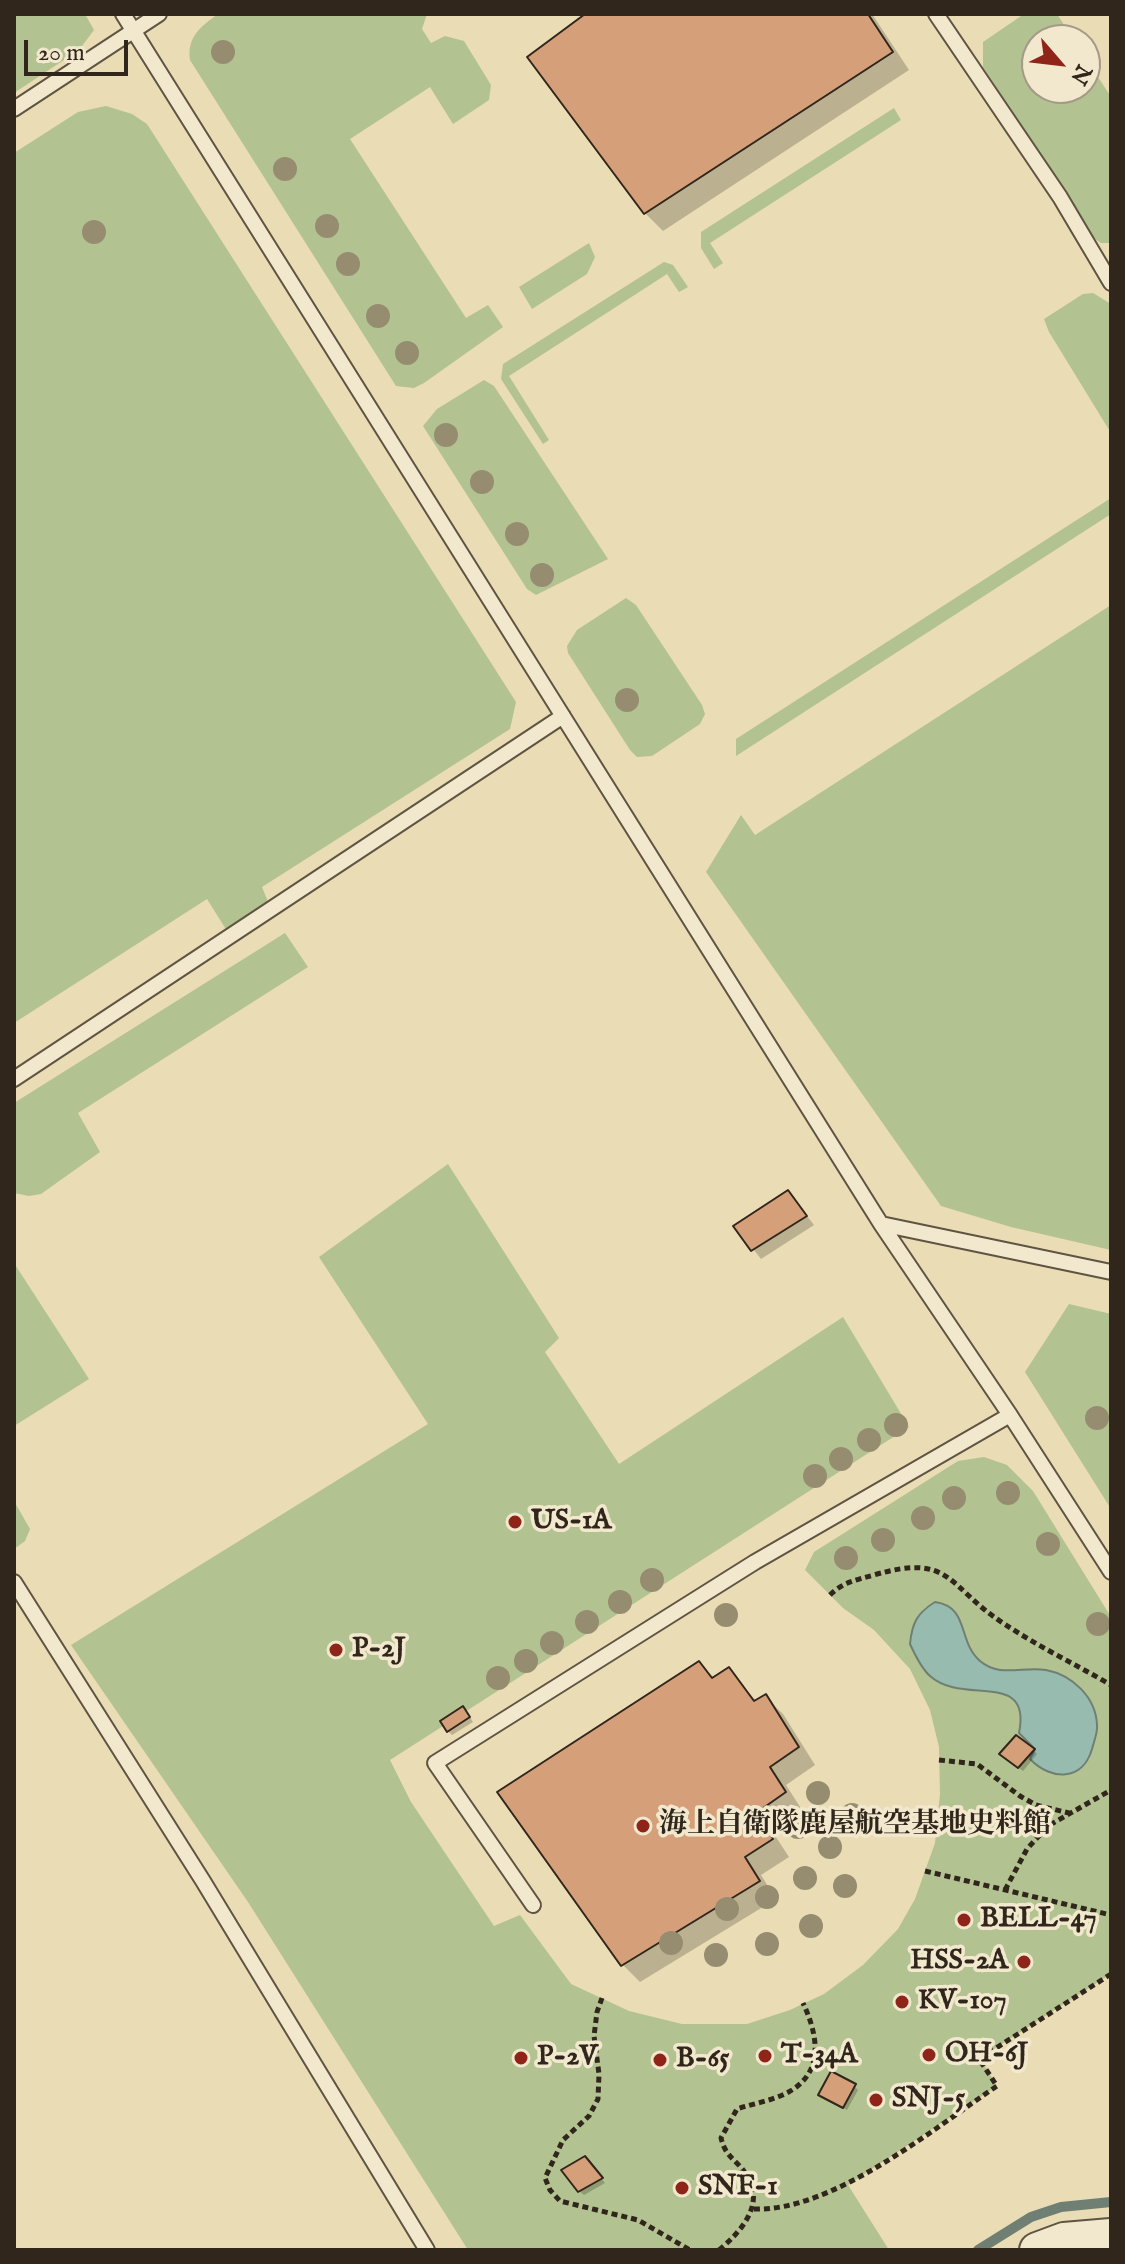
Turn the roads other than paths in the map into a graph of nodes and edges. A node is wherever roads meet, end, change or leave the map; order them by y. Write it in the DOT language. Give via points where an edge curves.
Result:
graph roads {
  1 [pos="123,14"];
  2 [pos="159,14"];
  3 [pos="936,14"];
  4 [pos="134,30"];
  5 [pos="14,109"];
  6 [pos="1111,283"];
  7 [pos="563,716"];
  8 [pos="14,1079"];
  9 [pos="881,1224"];
  10 [pos="1111,1272"];
  11 [pos="1010,1415"];
  12 [pos="1111,1572"];
  13 [pos="14,1582"];
  14 [pos="533,1905"];
  15 [pos="1111,2236"];
  16 [pos="427,2250"];
  17 [pos="1037,2250"];
  1 -- 4 [label="lane"];
  2 -- 4 [label="lane"];
  3 -- 6 [label="lane" via="1060,197"];
  4 -- 5 [label="lane"];
  4 -- 7 [label="lane"];
  7 -- 8 [label="lane"];
  7 -- 9 [label="lane"];
  9 -- 10 [label="lane"];
  9 -- 11 [label="lane"];
  11 -- 12 [label="lane"];
  11 -- 14 [label="lane" via="755,1562 435,1763"];
  13 -- 16 [label="lane"];
  15 -- 17 [label="street" via="1064,2240"];
}
